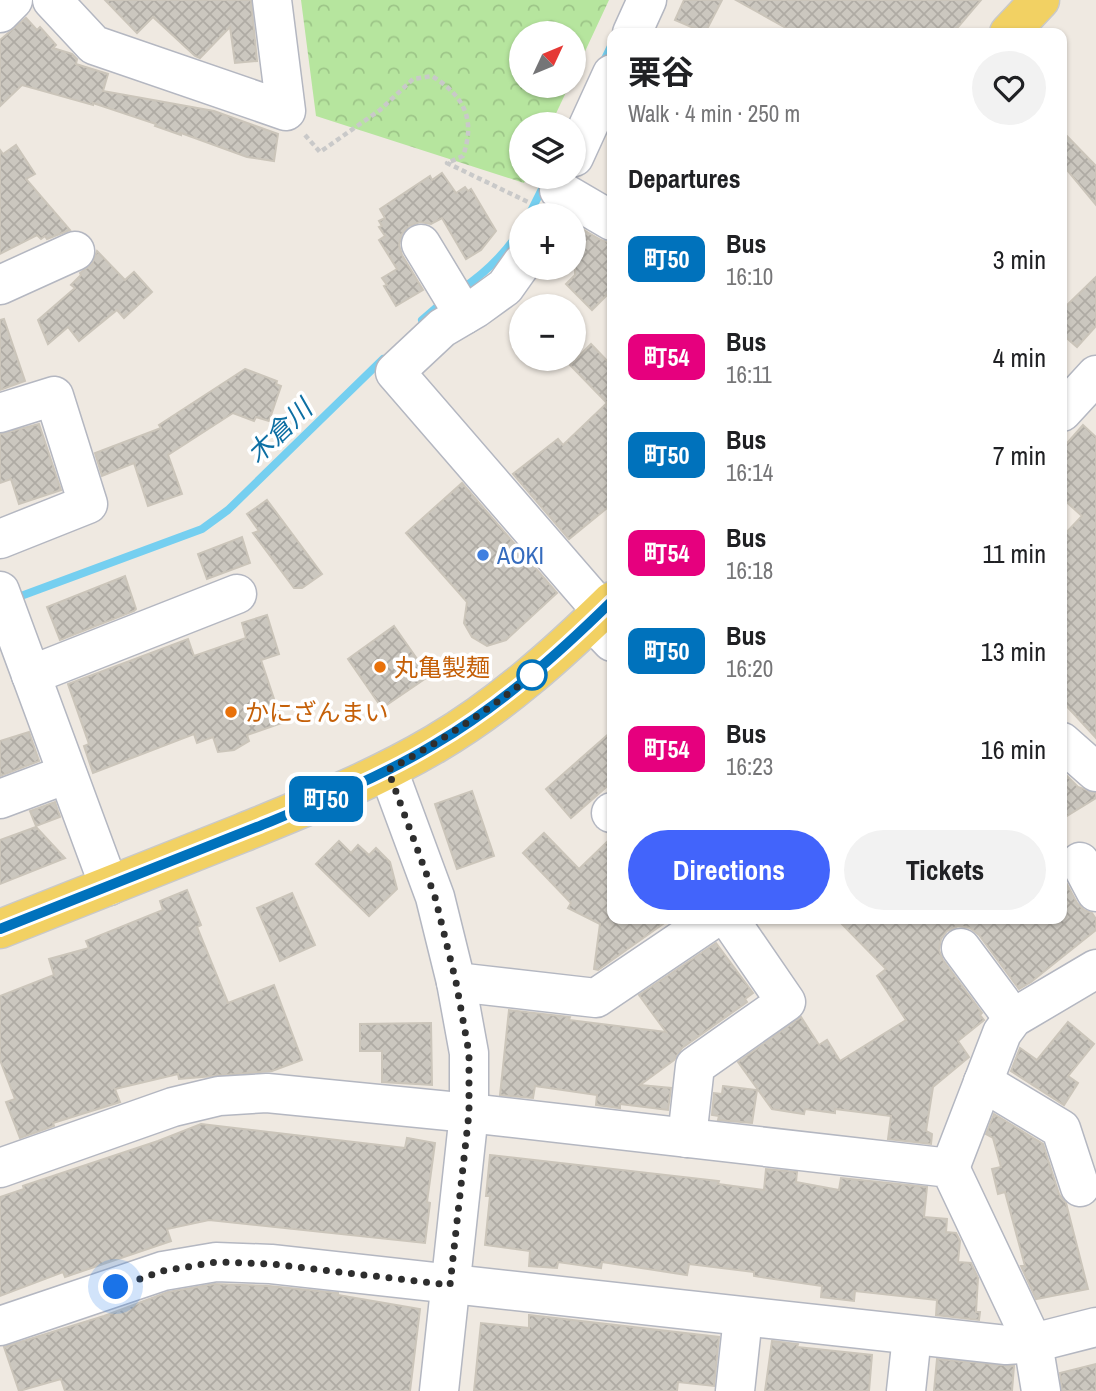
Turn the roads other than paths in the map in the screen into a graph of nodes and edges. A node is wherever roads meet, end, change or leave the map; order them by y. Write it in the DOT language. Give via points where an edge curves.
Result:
graph roads {
  1 [pos="13,0"];
  2 [pos="52,0"];
  3 [pos="272,0"];
  4 [pos="647,0"];
  5 [pos="1040,0"];
  6 [pos="0,13"];
  7 [pos="634,28"];
  8 [pos="1014,28"];
  9 [pos="607,84"];
  10 [pos="586,126"];
  11 [pos="555,189"];
  12 [pos="607,218"];
  13 [pos="421,243"];
  14 [pos="62,265"];
  15 [pos="509,280"];
  16 [pos="0,285"];
  17 [pos="455,301"];
  18 [pos="0,413"];
  19 [pos="0,539"];
  20 [pos="0,591"];
  21 [pos="237,594"];
  22 [pos="605,618"];
  23 [pos="31,675"];
  24 [pos="1067,746"];
  25 [pos="388,770"];
  26 [pos="1096,772"];
  27 [pos="67,774"];
  28 [pos="0,799"];
  29 [pos="109,886"];
  30 [pos="706,924"];
  31 [pos="732,924"];
  32 [pos="0,929"];
  33 [pos="961,948"];
  34 [pos="1096,969"];
  35 [pos="456,982"];
  36 [pos="1013,1018"];
  37 [pos="982,1082"];
  38 [pos="469,1113"];
  39 [pos="687,1138"];
  40 [pos="0,1168"];
  41 [pos="950,1168"];
  42 [pos="1080,1187"];
  43 [pos="450,1285"];
  44 [pos="743,1317"];
  45 [pos="0,1326"];
  46 [pos="1096,1327"];
  47 [pos="912,1336"];
  48 [pos="1033,1343"];
  49 [pos="439,1391"];
  50 [pos="735,1391"];
  51 [pos="906,1391"];
  52 [pos="1041,1391"];
  1 -- 6 [label="street"];
  2 -- 3 [label="street" via="94,45 286,111"];
  4 -- 7 [label="street"];
  5 -- 8 [label="main road"];
  9 -- 10 [label="street"];
  11 -- 12 [label="street"];
  13 -- 17 [label="street"];
  14 -- 16 [label="street"];
  15 -- 17 [label="street" via="505,286"];
  17 -- 22 [label="street" via="442,328 395,372"];
  18 -- 19 [label="street" via="54,396 88,504"];
  20 -- 23 [label="street"];
  21 -- 23 [label="street"];
  22 -- 25 [label="main road" via="501,699"];
  23 -- 27 [label="street"];
  24 -- 26 [label="street"];
  25 -- 29 [label="main road"];
  25 -- 35 [label="street" via="435,897"];
  27 -- 28 [label="street"];
  27 -- 29 [label="street"];
  29 -- 32 [label="main road"];
  30 -- 35 [label="street" via="596,998"];
  31 -- 39 [label="street" via="786,1002 695,1066"];
  33 -- 36 [label="street"];
  34 -- 36 [label="street"];
  35 -- 38 [label="street" via="469,1053"];
  36 -- 37 [label="street"];
  37 -- 41 [label="street"];
  37 -- 42 [label="street" via="1070,1121"];
  38 -- 39 [label="street"];
  38 -- 40 [label="street" via="267,1093 219,1096 173,1107"];
  38 -- 43 [label="street"];
  39 -- 41 [label="street"];
  41 -- 48 [label="street"];
  43 -- 44 [label="street"];
  43 -- 45 [label="street" via="216,1262 163,1271"];
  43 -- 49 [label="street"];
  44 -- 47 [label="street"];
  44 -- 50 [label="street"];
  46 -- 48 [label="street"];
  47 -- 48 [label="street" via="1006,1345"];
  47 -- 51 [label="street"];
  48 -- 52 [label="street"];
}
